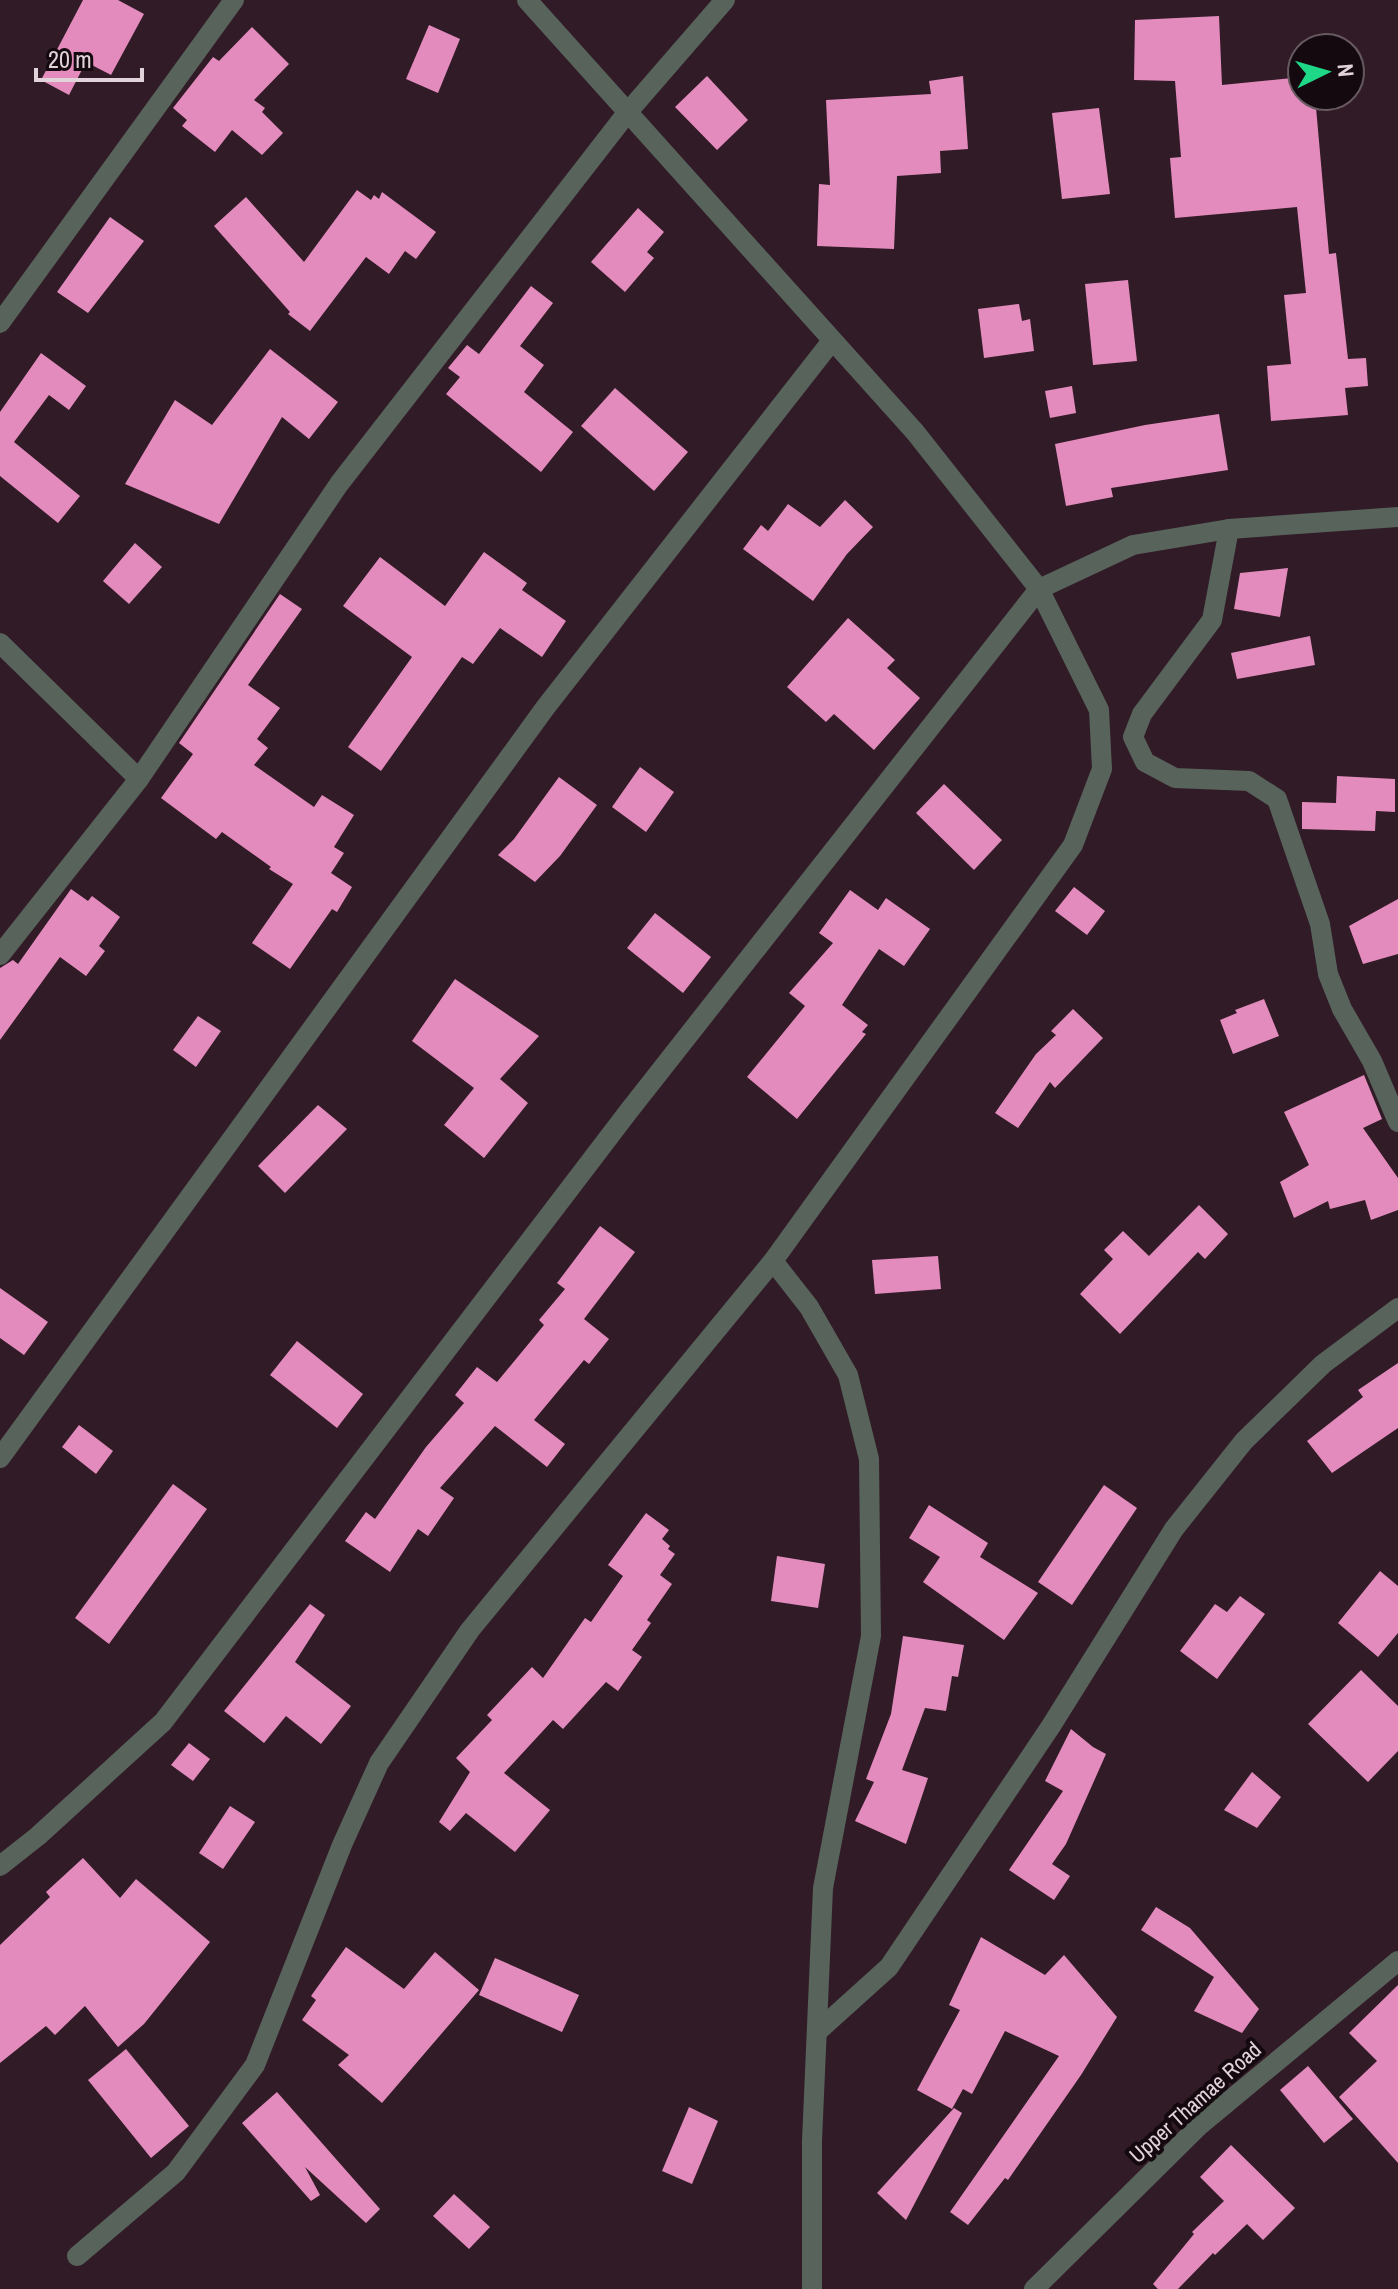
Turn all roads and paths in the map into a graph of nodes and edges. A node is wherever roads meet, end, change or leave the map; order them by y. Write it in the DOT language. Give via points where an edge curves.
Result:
graph roads {
  1 [pos="234,0"];
  2 [pos="527,0"];
  3 [pos="725,0"];
  4 [pos="627,113"];
  5 [pos="0,323"];
  6 [pos="831,342"];
  7 [pos="1398,517"];
  8 [pos="1229,529"];
  9 [pos="1039,589"];
  10 [pos="0,643"];
  11 [pos="139,779"];
  12 [pos="0,955"];
  13 [pos="1398,1122"];
  14 [pos="773,1261"];
  15 [pos="1398,1308"];
  16 [pos="0,1458"];
  17 [pos="0,1866"];
  18 [pos="1398,1961"];
  19 [pos="817,2032"];
  20 [pos="77,2256"];
  21 [pos="812,2289"];
  22 [pos="1034,2289"];
  1 -- 5 [label="street"];
  2 -- 4 [label="street"];
  3 -- 4 [label="street"];
  4 -- 6 [label="street"];
  4 -- 11 [label="street" via="339,484"];
  6 -- 9 [label="street" via="915,432"];
  6 -- 16 [label="street" via="545,708"];
  7 -- 8 [label="street"];
  8 -- 9 [label="street" via="1133,545"];
  8 -- 13 [label="street" via="1212,620 1142,714 1133,737 1145,762 1175,778 1249,781 1277,799 1320,924 1328,974"];
  9 -- 14 [label="street" via="1099,710 1102,769 1073,845"];
  9 -- 17 [label="street" via="628,1112 163,1722"];
  10 -- 11 [label="street"];
  11 -- 12 [label="street"];
  14 -- 19 [label="street" via="809,1307 848,1375 869,1459 871,1636 823,1888"];
  14 -- 20 [label="street" via="470,1630 379,1763 255,2065 176,2172"];
  15 -- 19 [label="street" via="1323,1364 1244,1441 1174,1529 1051,1726 889,1967"];
  18 -- 22 [label="street, Upper Thamae Road" via="1200,2125"];
  19 -- 21 [label="street"];
}
